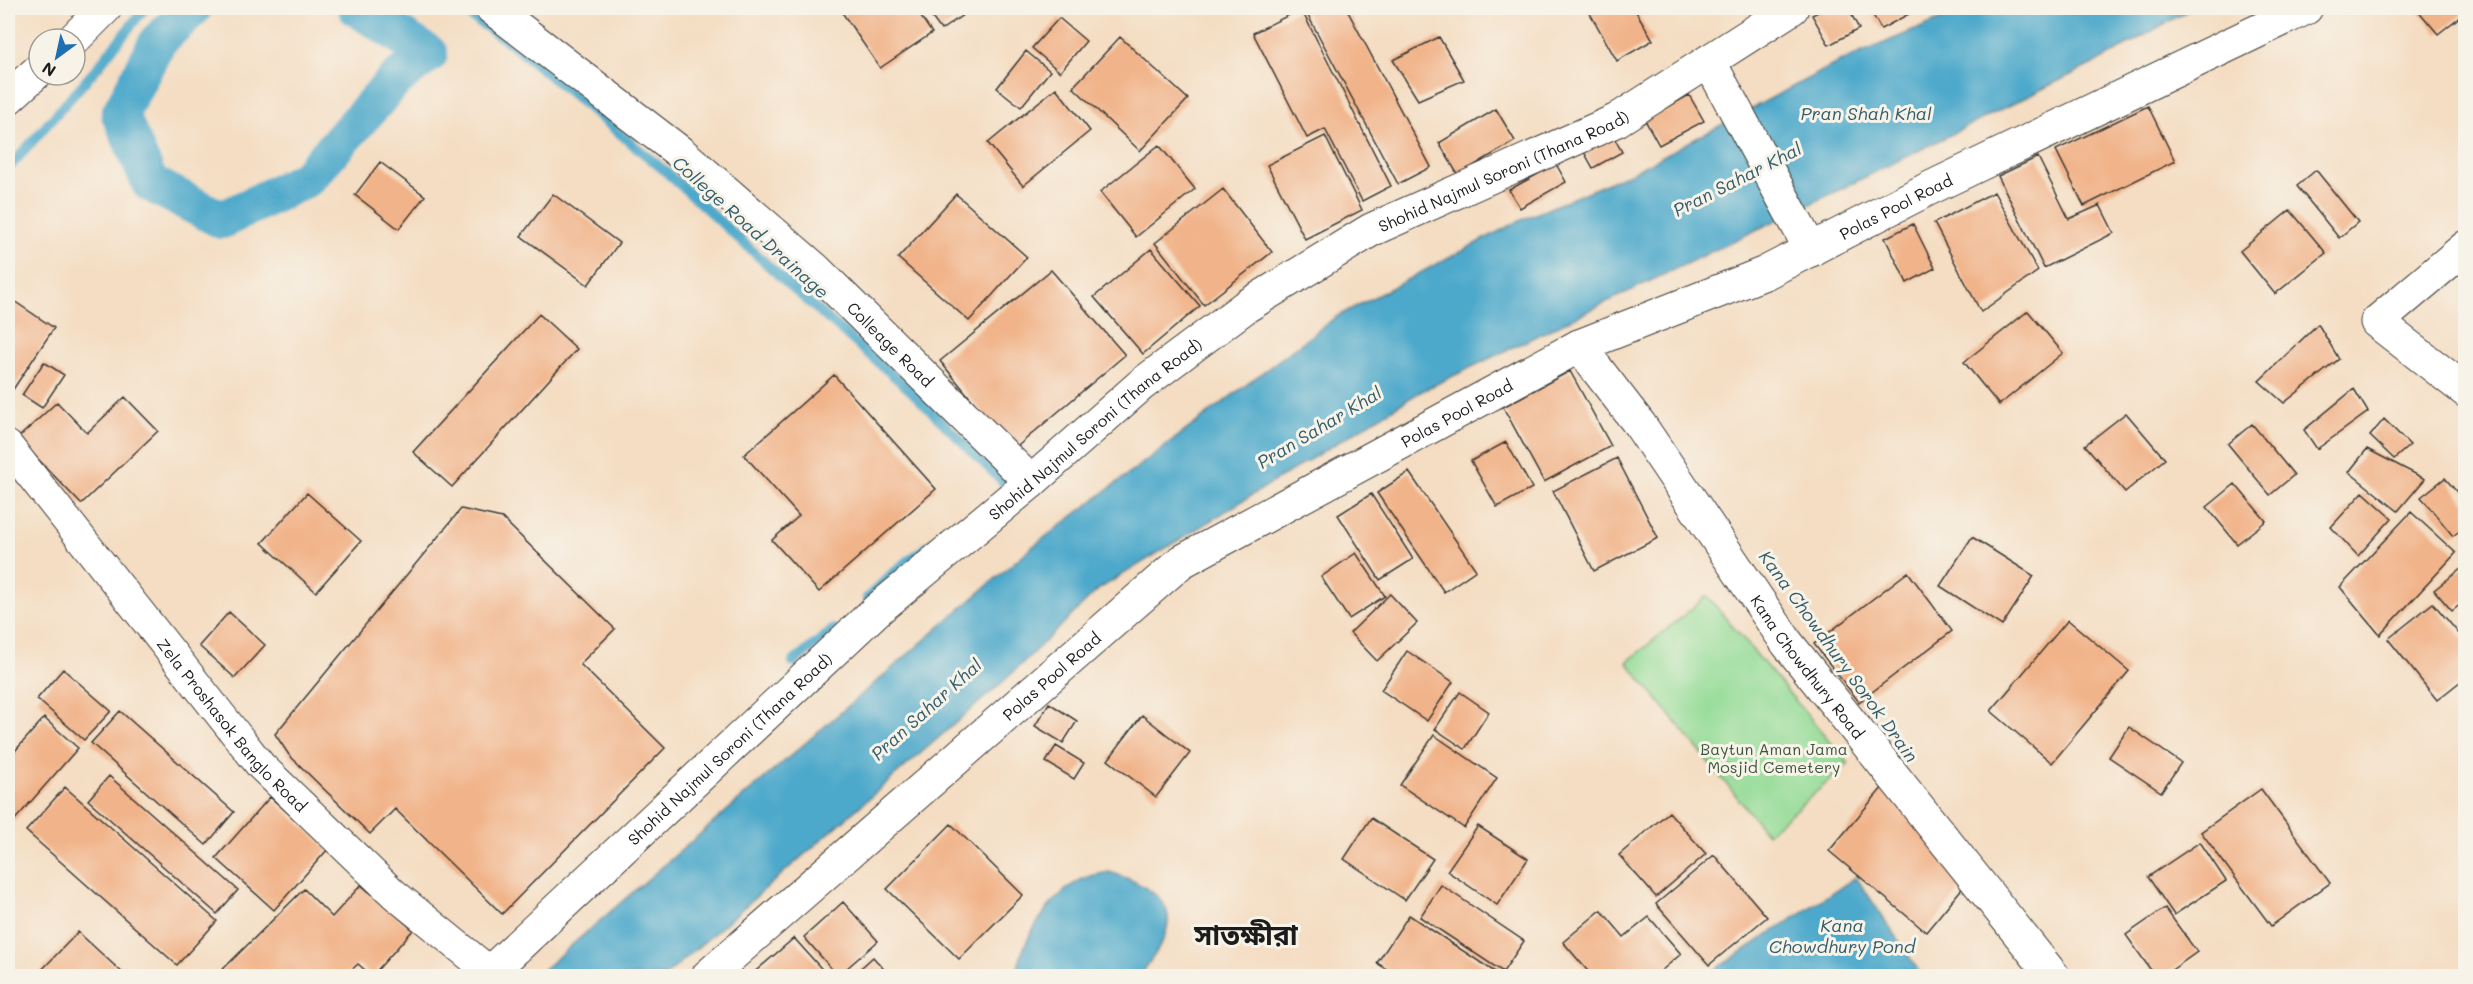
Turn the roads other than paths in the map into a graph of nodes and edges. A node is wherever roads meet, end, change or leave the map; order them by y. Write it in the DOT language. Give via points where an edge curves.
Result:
graph roads {
  1 [pos="105,8"];
  2 [pos="492,8"];
  3 [pos="1792,8"];
  4 [pos="2306,8"];
  5 [pos="86,27"];
  6 [pos="1708,61"];
  7 [pos="27,81"];
  8 [pos="8,98"];
  9 [pos="2466,247"];
  10 [pos="1810,250"];
  11 [pos="1578,346"];
  12 [pos="2466,391"];
  13 [pos="8,446"];
  14 [pos="1031,482"];
  15 [pos="488,974"];
  16 [pos="708,976"];
  17 [pos="2053,976"];
  1 -- 5 [label="street"];
  2 -- 14 [label="street, Colleage Road" via="682,154 815,269"];
  3 -- 6 [label="street, Shohid Najmul Soroni (Thana Road)"];
  4 -- 10 [label="street, Polas Pool Road" via="1928,189"];
  6 -- 10 [label="street"];
  6 -- 14 [label="street, Shohid Najmul Soroni (Thana Road)" via="1617,120 1371,230 1245,307 1142,384"];
  7 -- 8 [label="street"];
  9 -- 12 [label="street" via="2377,322"];
  10 -- 11 [label="street, Polas Pool Road" via="1765,273"];
  11 -- 16 [label="street, Polas Pool Road" via="1180,562"];
  11 -- 17 [label="street, Kana Chowdhury Road" via="1640,426 1788,643"];
  13 -- 15 [label="street, Zela Proshasok Banglo Road" via="261,766 394,894"];
  14 -- 15 [label="street, Shohid Najmul Soroni (Thana Road)" via="877,610"];
}
